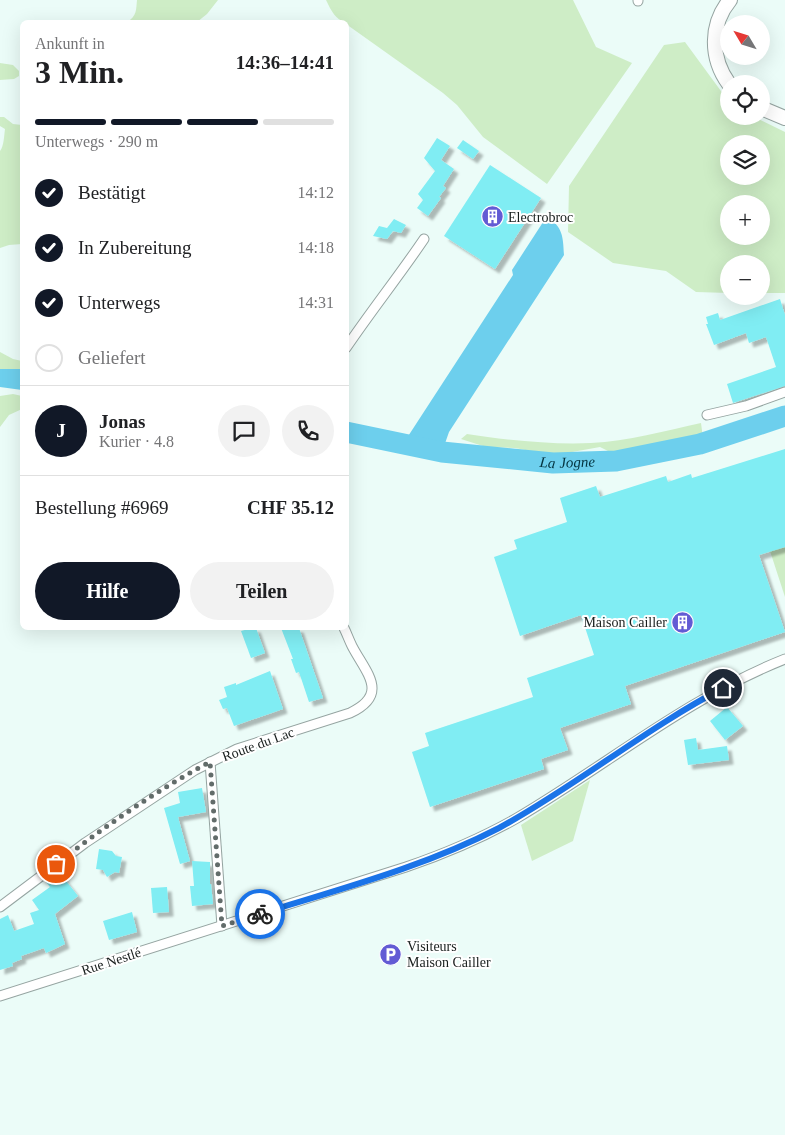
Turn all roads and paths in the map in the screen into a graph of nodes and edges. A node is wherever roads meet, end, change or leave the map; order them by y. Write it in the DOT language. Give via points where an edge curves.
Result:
graph roads {
  1 [pos="730,0"];
  2 [pos="724,75"];
  3 [pos="770,112"];
  4 [pos="785,118"];
  5 [pos="424,239"];
  6 [pos="349,343"];
  7 [pos="785,392"];
  8 [pos="707,415"];
  9 [pos="345,630"];
  10 [pos="785,660"];
  11 [pos="210,762"];
  12 [pos="0,908"];
  13 [pos="222,926"];
  14 [pos="0,996"];
  1 -- 2 [label="main road" via="718,19 714,43"];
  3 -- 4 [label="main road"];
  5 -- 6 [label="street"];
  7 -- 8 [label="street"];
  9 -- 11 [label="street, Route du Lac" via="372,684 372,694 366,704 350,713 237,748"];
  10 -- 13 [label="street, Rue Nestlé" via="701,699 525,813 474,840 406,868"];
  11 -- 12 [label="street, Route du Lac" via="85,843"];
  11 -- 13 [label="street"];
  13 -- 14 [label="street, Rue Nestlé"];
}
